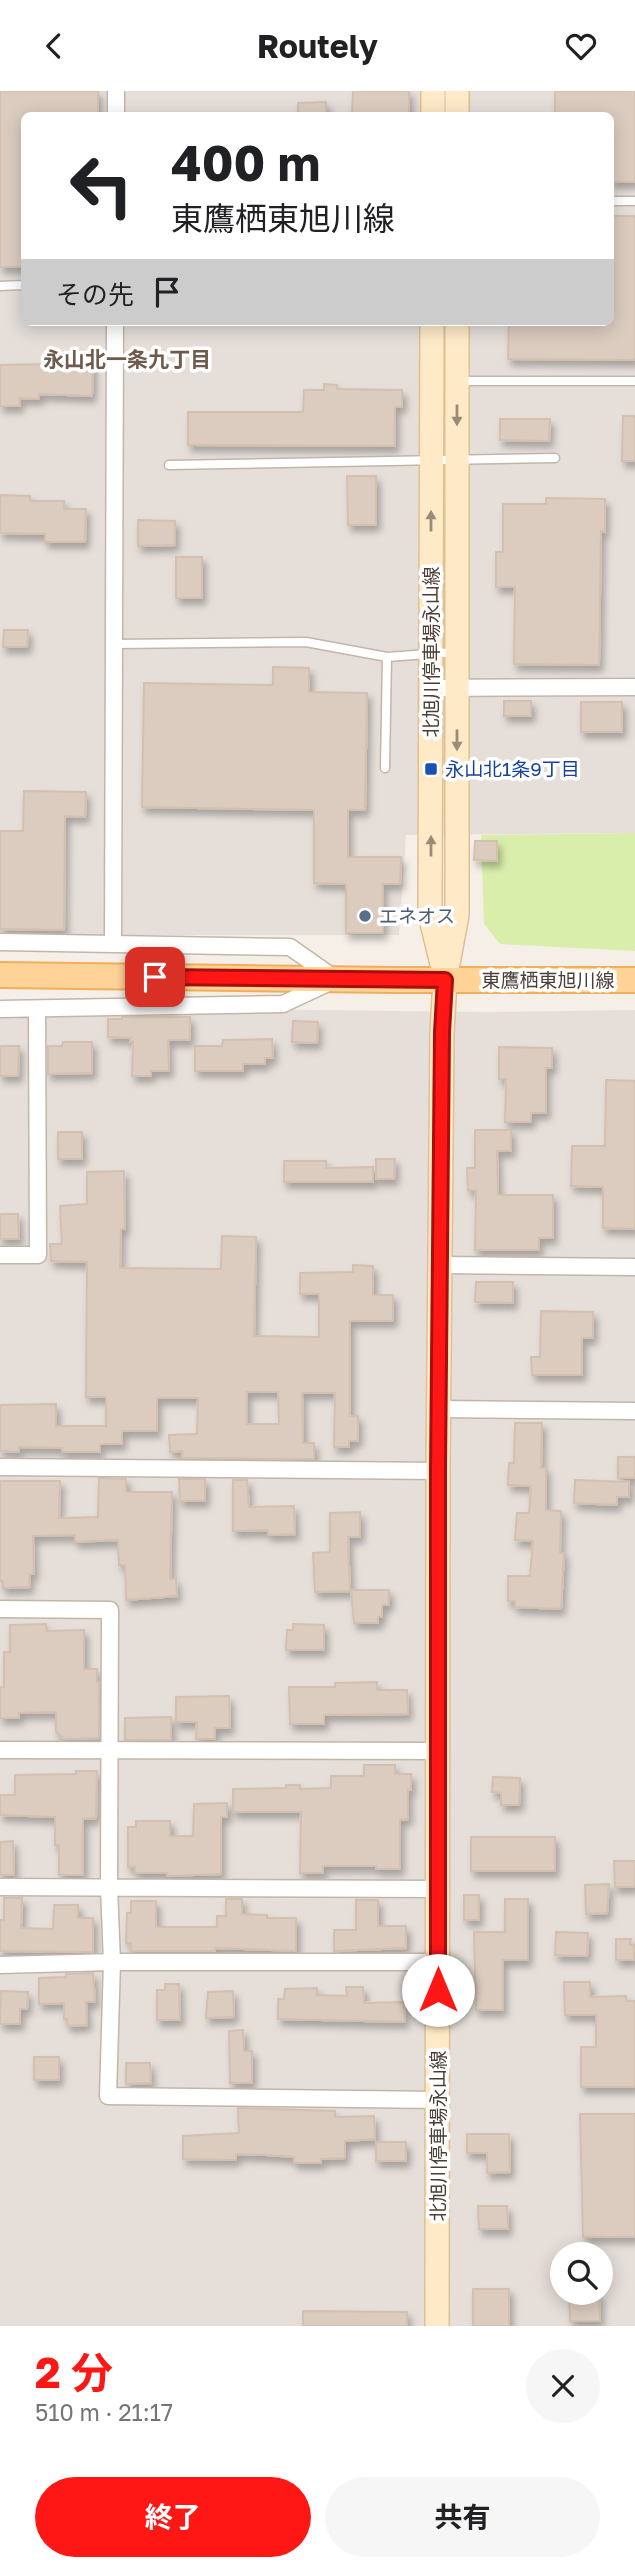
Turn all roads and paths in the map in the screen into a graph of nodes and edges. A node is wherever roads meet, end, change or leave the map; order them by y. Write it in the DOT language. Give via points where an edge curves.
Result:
graph roads {
  1 [pos="116,91"];
  2 [pos="433,91"];
  3 [pos="457,91"];
  4 [pos="116,112"];
  5 [pos="433,112"];
  6 [pos="457,112"];
  7 [pos="614,201"];
  8 [pos="635,201"];
  9 [pos="21,285"];
  10 [pos="0,286"];
  11 [pos="115,326"];
  12 [pos="432,326"];
  13 [pos="457,326"];
  14 [pos="432,380"];
  15 [pos="457,381"];
  16 [pos="635,381"];
  17 [pos="555,458"];
  18 [pos="432,461"];
  19 [pos="457,461"];
  20 [pos="169,465"];
  21 [pos="114,644"];
  22 [pos="458,652"];
  23 [pos="431,653"];
  24 [pos="387,657"];
  25 [pos="457,687"];
  26 [pos="635,687"];
  27 [pos="430,688"];
  28 [pos="384,768"];
  29 [pos="0,942"];
  30 [pos="113,944"];
  31 [pos="0,975"];
  32 [pos="337,980"];
  33 [pos="445,980"];
  34 [pos="635,980"];
  35 [pos="0,1009"];
  36 [pos="37,1009"];
  37 [pos="0,1255"];
  38 [pos="441,1265"];
  39 [pos="635,1267"];
  40 [pos="440,1409"];
  41 [pos="635,1411"];
  42 [pos="0,1467"];
  43 [pos="438,1471"];
  44 [pos="0,1609"];
  45 [pos="0,1750"];
  46 [pos="111,1750"];
  47 [pos="439,1751"];
  48 [pos="0,1887"];
  49 [pos="109,1887"];
  50 [pos="438,1889"];
  51 [pos="111,1962"];
  52 [pos="439,1962"];
  53 [pos="0,1965"];
  54 [pos="438,2100"];
  55 [pos="437,2326"];
  1 -- 4 [label="street"];
  2 -- 5 [label="main road"];
  3 -- 6 [label="main road"];
  7 -- 8 [label="lane"];
  9 -- 10 [label="lane"];
  11 -- 21 [label="street"];
  12 -- 14 [label="main road, 北旭川停車場永山線"];
  13 -- 15 [label="main road, 北旭川停車場永山線"];
  14 -- 15 [label="lane"];
  14 -- 18 [label="main road, 北旭川停車場永山線"];
  15 -- 16 [label="lane"];
  15 -- 19 [label="main road, 北旭川停車場永山線, one-way"];
  17 -- 19 [label="lane"];
  18 -- 19 [label="lane"];
  18 -- 20 [label="lane"];
  23 -- 18 [label="main road, 北旭川停車場永山線, one-way"];
  19 -- 22 [label="main road, 北旭川停車場永山線"];
  21 -- 24 [label="lane" via="306,642"];
  21 -- 30 [label="street"];
  22 -- 23 [label="lane"];
  22 -- 25 [label="main road, 北旭川停車場永山線"];
  23 -- 24 [label="lane"];
  23 -- 27 [label="main road, 北旭川停車場永山線"];
  24 -- 28 [label="lane"];
  25 -- 26 [label="street"];
  25 -- 27 [label="street"];
  25 -- 33 [label="main road, 北旭川停車場永山線, one-way" via="457,915"];
  33 -- 27 [label="main road, 北旭川停車場永山線, one-way" via="430,915"];
  29 -- 30 [label="street"];
  30 -- 32 [label="street" via="290,947"];
  31 -- 32 [label="main road, 東鷹栖東旭川線"];
  32 -- 33 [label="main road, 東鷹栖東旭川線"];
  32 -- 36 [label="street" via="283,1004"];
  33 -- 34 [label="main road, 東鷹栖東旭川線"];
  33 -- 38 [label="main road, 北旭川停車場永山線"];
  35 -- 36 [label="street"];
  36 -- 37 [label="street" via="38,1255"];
  38 -- 39 [label="street"];
  38 -- 40 [label="main road, 北旭川停車場永山線"];
  40 -- 41 [label="street"];
  40 -- 43 [label="main road, 北旭川停車場永山線"];
  42 -- 43 [label="street"];
  43 -- 47 [label="main road, 北旭川停車場永山線"];
  44 -- 46 [label="street" via="110,1610"];
  45 -- 46 [label="street"];
  46 -- 47 [label="street"];
  46 -- 49 [label="street"];
  47 -- 50 [label="main road, 北旭川停車場永山線"];
  48 -- 49 [label="street"];
  49 -- 50 [label="street"];
  49 -- 51 [label="street"];
  50 -- 52 [label="main road, 北旭川停車場永山線"];
  51 -- 52 [label="street"];
  51 -- 53 [label="street"];
  51 -- 54 [label="street" via="108,2096"];
  52 -- 54 [label="main road, 北旭川停車場永山線"];
  54 -- 55 [label="main road, 北旭川停車場永山線"];
}
